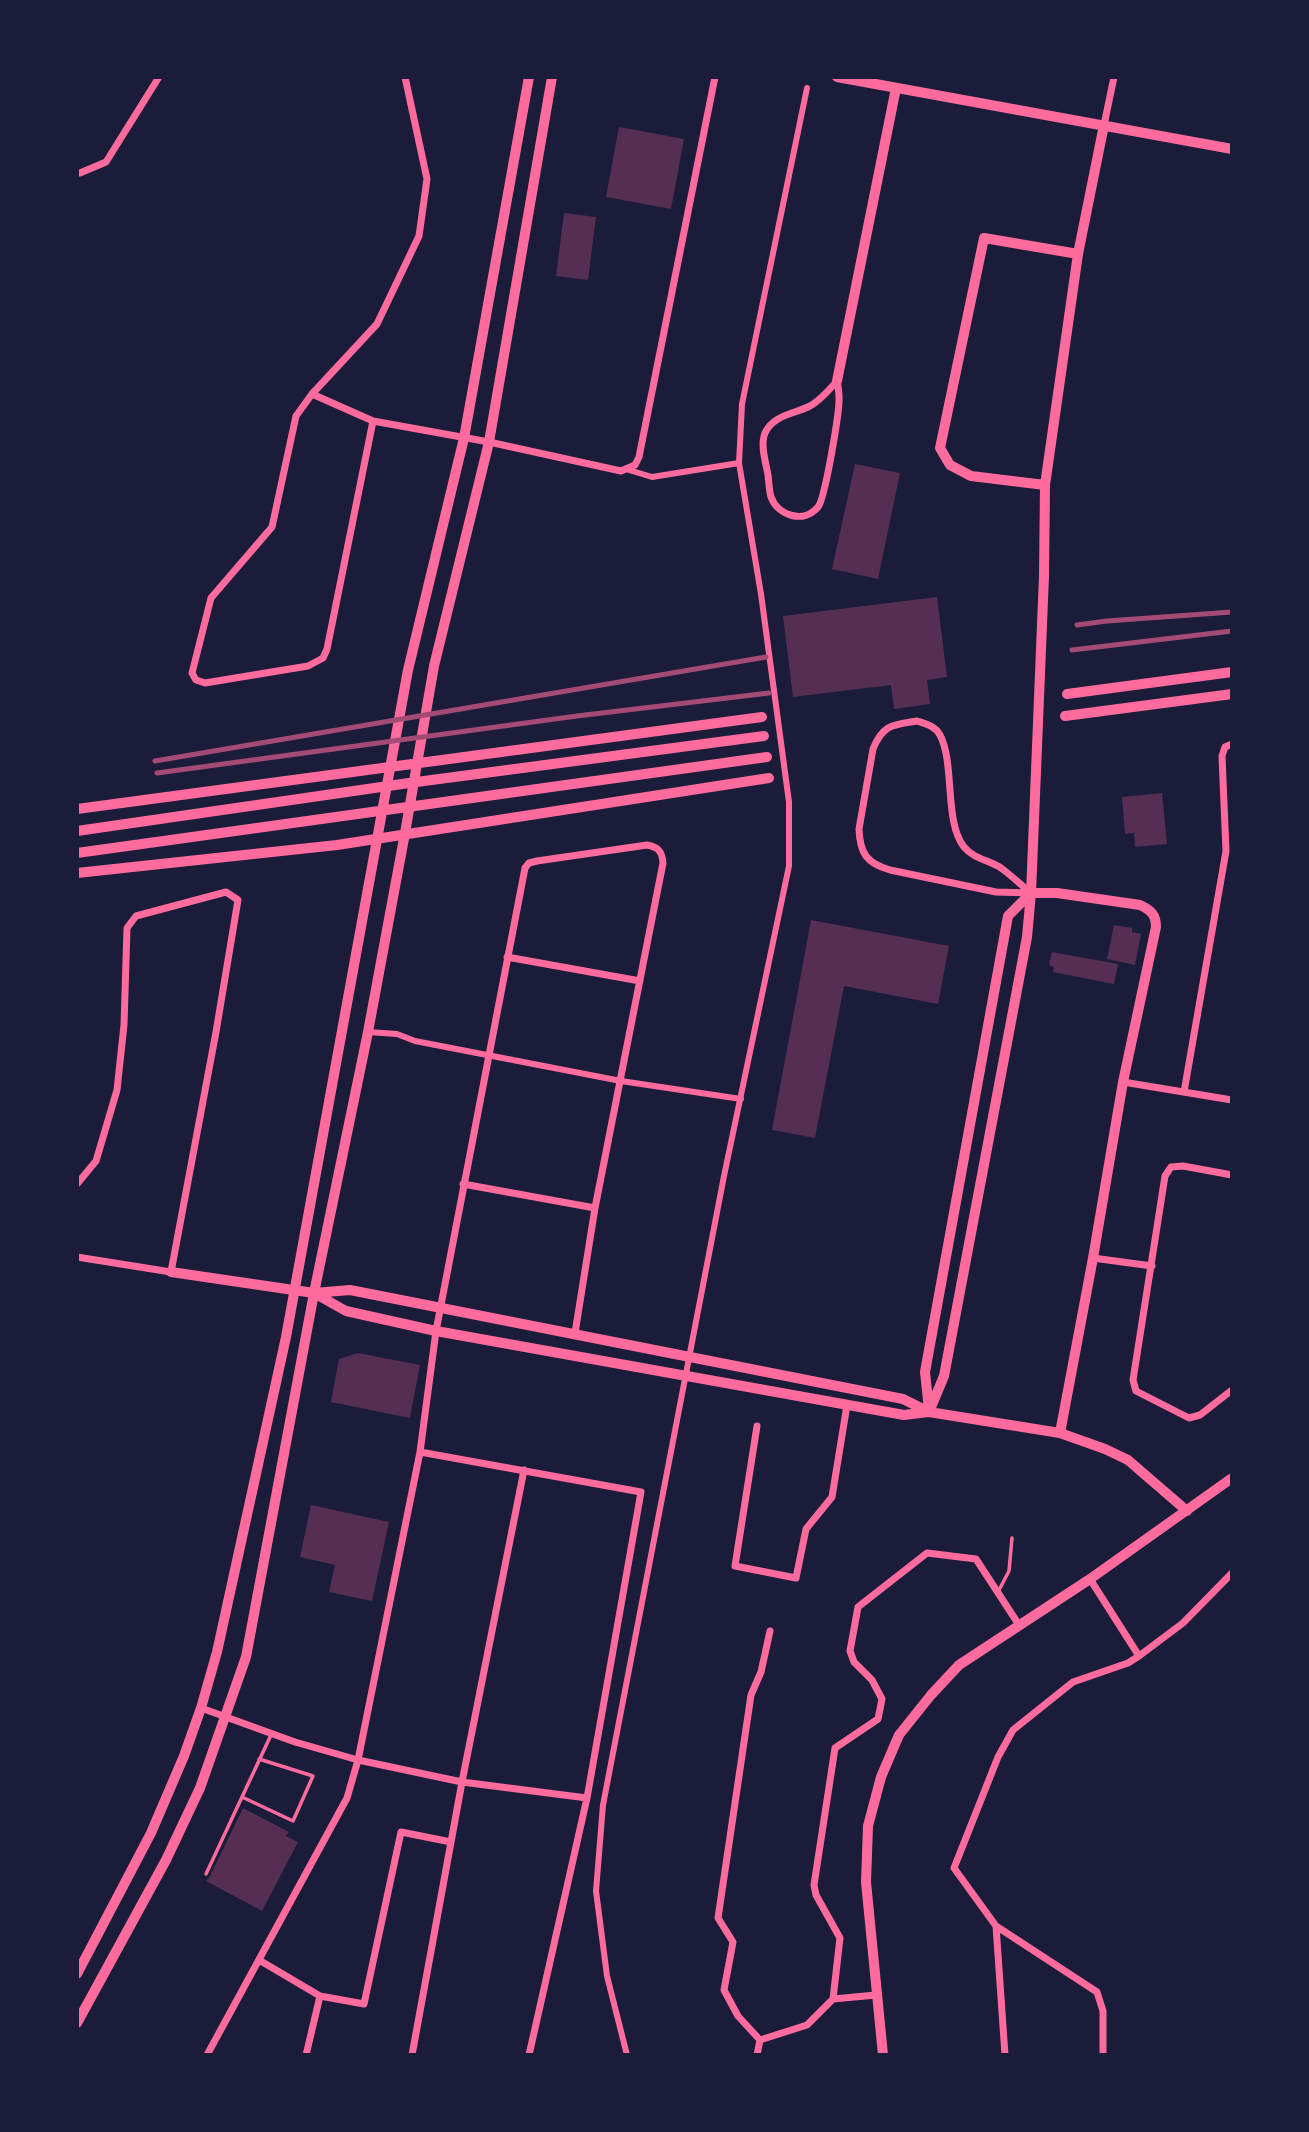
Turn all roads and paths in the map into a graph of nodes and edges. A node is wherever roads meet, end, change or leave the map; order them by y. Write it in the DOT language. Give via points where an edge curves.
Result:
graph roads {
  1 [pos="159,77"];
  2 [pos="405,77"];
  3 [pos="529,77"];
  4 [pos="552,77"];
  5 [pos="715,77"];
  6 [pos="837,77"];
  7 [pos="1114,77"];
  8 [pos="807,88"];
  9 [pos="896,88"];
  10 [pos="1104,125"];
  11 [pos="1232,149"];
  12 [pos="77,173"];
  13 [pos="1078,254"];
  14 [pos="838,381"];
  15 [pos="312,394"];
  16 [pos="373,421"];
  17 [pos="464,438"];
  18 [pos="489,442"];
  19 [pos="739,463"];
  20 [pos="629,470"];
  21 [pos="1045,485"];
  22 [pos="1232,672"];
  23 [pos="1067,694"];
  24 [pos="1232,694"];
  25 [pos="1065,716"];
  26 [pos="762,717"];
  27 [pos="764,736"];
  28 [pos="1232,744"];
  29 [pos="767,757"];
  30 [pos="416,763"];
  31 [pos="390,767"];
  32 [pos="769,778"];
  33 [pos="77,809"];
  34 [pos="77,831"];
  35 [pos="405,833"];
  36 [pos="377,838"];
  37 [pos="77,853"];
  38 [pos="77,873"];
  39 [pos="1031,893"];
  40 [pos="507,957"];
  41 [pos="640,981"];
  42 [pos="368,1032"];
  43 [pos="488,1055"];
  44 [pos="621,1081"];
  45 [pos="1123,1082"];
  46 [pos="1184,1091"];
  47 [pos="741,1100"];
  48 [pos="1232,1100"];
  49 [pos="1232,1175"];
  50 [pos="77,1184"];
  51 [pos="463,1184"];
  52 [pos="594,1208"];
  53 [pos="77,1257"];
  54 [pos="1093,1258"];
  55 [pos="1152,1266"];
  56 [pos="171,1272"];
  57 [pos="294,1289"];
  58 [pos="314,1293"];
  59 [pos="440,1308"];
  60 [pos="436,1331"];
  61 [pos="575,1333"];
  62 [pos="1232,1390"];
  63 [pos="847,1405"];
  64 [pos="929,1412"];
  65 [pos="757,1426"];
  66 [pos="1060,1433"];
  67 [pos="419,1452"];
  68 [pos="524,1470"];
  69 [pos="1232,1478"];
  70 [pos="1187,1511"];
  71 [pos="1012,1538"];
  72 [pos="1232,1573"];
  73 [pos="1090,1579"];
  74 [pos="997,1594"];
  75 [pos="1019,1625"];
  76 [pos="769,1631"];
  77 [pos="1139,1656"];
  78 [pos="201,1708"];
  79 [pos="225,1718"];
  80 [pos="272,1733"];
  81 [pos="260,1759"];
  82 [pos="358,1760"];
  83 [pos="462,1782"];
  84 [pos="242,1797"];
  85 [pos="587,1798"];
  86 [pos="451,1842"];
  87 [pos="206,1874"];
  88 [pos="996,1926"];
  89 [pos="259,1960"];
  90 [pos="77,1974"];
  91 [pos="876,1994"];
  92 [pos="320,1996"];
  93 [pos="832,1999"];
  94 [pos="77,2023"];
  95 [pos="760,2039"];
  96 [pos="207,2055"];
  97 [pos="306,2055"];
  98 [pos="412,2055"];
  99 [pos="529,2055"];
  100 [pos="627,2055"];
  101 [pos="757,2055"];
  102 [pos="883,2055"];
  103 [pos="1005,2055"];
  104 [pos="1103,2055"];
  1 -- 12 [label="street" via="107,162"];
  2 -- 15 [label="street" via="427,179 419,236 377,324"];
  3 -- 17 [label="street"];
  4 -- 18 [label="street"];
  5 -- 20 [label="street" via="639,457"];
  6 -- 9 [label="street"];
  7 -- 10 [label="street"];
  8 -- 19 [label="street" via="742,404"];
  9 -- 10 [label="street"];
  9 -- 14 [label="street"];
  10 -- 11 [label="street"];
  10 -- 13 [label="street"];
  13 -- 21 [label="street"];
  13 -- 21 [label="street" via="984,239 940,447 950,465 971,476"];
  14 -- 14 [label="street" via="840,398 819,506 800,517 786,514 771,496 765,433 780,417 820,400"];
  15 -- 16 [label="street"];
  15 -- 16 [label="street" via="296,416 272,527 211,598 192,673 197,680 205,683 308,666 323,658"];
  16 -- 17 [label="street"];
  17 -- 18 [label="street"];
  17 -- 31 [label="street" via="408,670"];
  18 -- 20 [label="street"];
  18 -- 30 [label="street" via="434,666"];
  19 -- 20 [label="street" via="652,477"];
  19 -- 47 [label="street" via="789,802 789,866"];
  21 -- 39 [label="street"];
  22 -- 23 [label="street"];
  24 -- 25 [label="street"];
  26 -- 30 [label="street"];
  27 -- 34 [label="street"];
  28 -- 46 [label="street" via="1222,756 1227,851"];
  29 -- 37 [label="street"];
  30 -- 31 [label="street"];
  30 -- 35 [label="street"];
  31 -- 33 [label="street"];
  31 -- 36 [label="street"];
  32 -- 35 [label="street"];
  35 -- 36 [label="street"];
  35 -- 42 [label="street"];
  36 -- 38 [label="street"];
  36 -- 57 [label="street"];
  39 -- 39 [label="street" via="996,892 868,860 859,842 859,829 873,749 883,731 917,721 930,724 939,733 956,829 964,847"];
  39 -- 45 [label="street" via="1140,905 1156,918"];
  39 -- 64 [label="street" via="1027,937 944,1376"];
  39 -- 64 [label="street" via="1008,916 925,1372"];
  40 -- 41 [label="street"];
  40 -- 41 [label="street" via="525,867 647,845 656,847 663,863"];
  40 -- 43 [label="street"];
  41 -- 44 [label="street"];
  42 -- 43 [label="street"];
  42 -- 58 [label="street"];
  43 -- 44 [label="street"];
  43 -- 51 [label="street"];
  44 -- 47 [label="street"];
  44 -- 52 [label="street"];
  45 -- 46 [label="street"];
  45 -- 54 [label="street"];
  46 -- 48 [label="street"];
  47 -- 100 [label="street" via="603,1805 596,1891 607,1976"];
  49 -- 55 [label="street" via="1171,1167 1165,1176"];
  50 -- 56 [label="street" via="96,1161 117,1090 127,928 136,916 226,892 238,900"];
  51 -- 52 [label="street"];
  51 -- 59 [label="street"];
  52 -- 61 [label="street"];
  53 -- 56 [label="street"];
  54 -- 55 [label="street"];
  54 -- 66 [label="street"];
  55 -- 62 [label="street" via="1133,1380 1136,1391 1189,1418"];
  56 -- 57 [label="street"];
  57 -- 58 [label="street"];
  57 -- 78 [label="street"];
  58 -- 59 [label="street" via="350,1290"];
  58 -- 60 [label="street" via="346,1311"];
  58 -- 79 [label="street" via="246,1657"];
  59 -- 60 [label="street"];
  59 -- 61 [label="street"];
  60 -- 63 [label="street"];
  60 -- 67 [label="street"];
  61 -- 64 [label="street" via="903,1399"];
  63 -- 64 [label="street" via="904,1415"];
  63 -- 65 [label="street" via="832,1497 806,1529 796,1578 735,1566"];
  64 -- 66 [label="street"];
  66 -- 70 [label="street" via="1128,1460"];
  67 -- 68 [label="street"];
  67 -- 82 [label="street"];
  68 -- 83 [label="street"];
  68 -- 85 [label="street" via="641,1492"];
  69 -- 70 [label="street"];
  70 -- 73 [label="street"];
  71 -- 74 [label="lane" via="1009,1571"];
  72 -- 77 [label="street" via="1184,1623"];
  73 -- 75 [label="street"];
  73 -- 77 [label="street"];
  74 -- 75 [label="street"];
  74 -- 93 [label="street" via="976,1559 927,1553 858,1607 850,1651 881,1699 878,1719 835,1748 814,1885 840,1938"];
  75 -- 91 [label="street" via="959,1665 931,1695 899,1735 881,1777 868,1826 866,1882"];
  76 -- 95 [label="street" via="751,1695 719,1918 733,1942 724,1990 738,2016"];
  77 -- 88 [label="street" via="1073,1682 1013,1730 998,1757 954,1868"];
  78 -- 79 [label="street"];
  78 -- 90 [label="street" via="151,1833"];
  79 -- 80 [label="street"];
  79 -- 94 [label="street" via="200,1788 166,1860"];
  80 -- 81 [label="lane"];
  80 -- 82 [label="street"];
  81 -- 84 [label="lane"];
  81 -- 84 [label="lane" via="313,1776 293,1821"];
  82 -- 83 [label="street"];
  82 -- 89 [label="street" via="347,1798"];
  83 -- 85 [label="street"];
  83 -- 86 [label="street"];
  84 -- 87 [label="lane"];
  85 -- 99 [label="street"];
  86 -- 92 [label="street" via="401,1832 364,2004"];
  86 -- 98 [label="street"];
  88 -- 103 [label="street"];
  88 -- 104 [label="street" via="1097,1992 1103,2011"];
  89 -- 92 [label="street"];
  89 -- 96 [label="street"];
  91 -- 93 [label="street"];
  91 -- 102 [label="street"];
  92 -- 97 [label="street"];
  93 -- 95 [label="street" via="807,2025"];
  95 -- 101 [label="street"];
}
